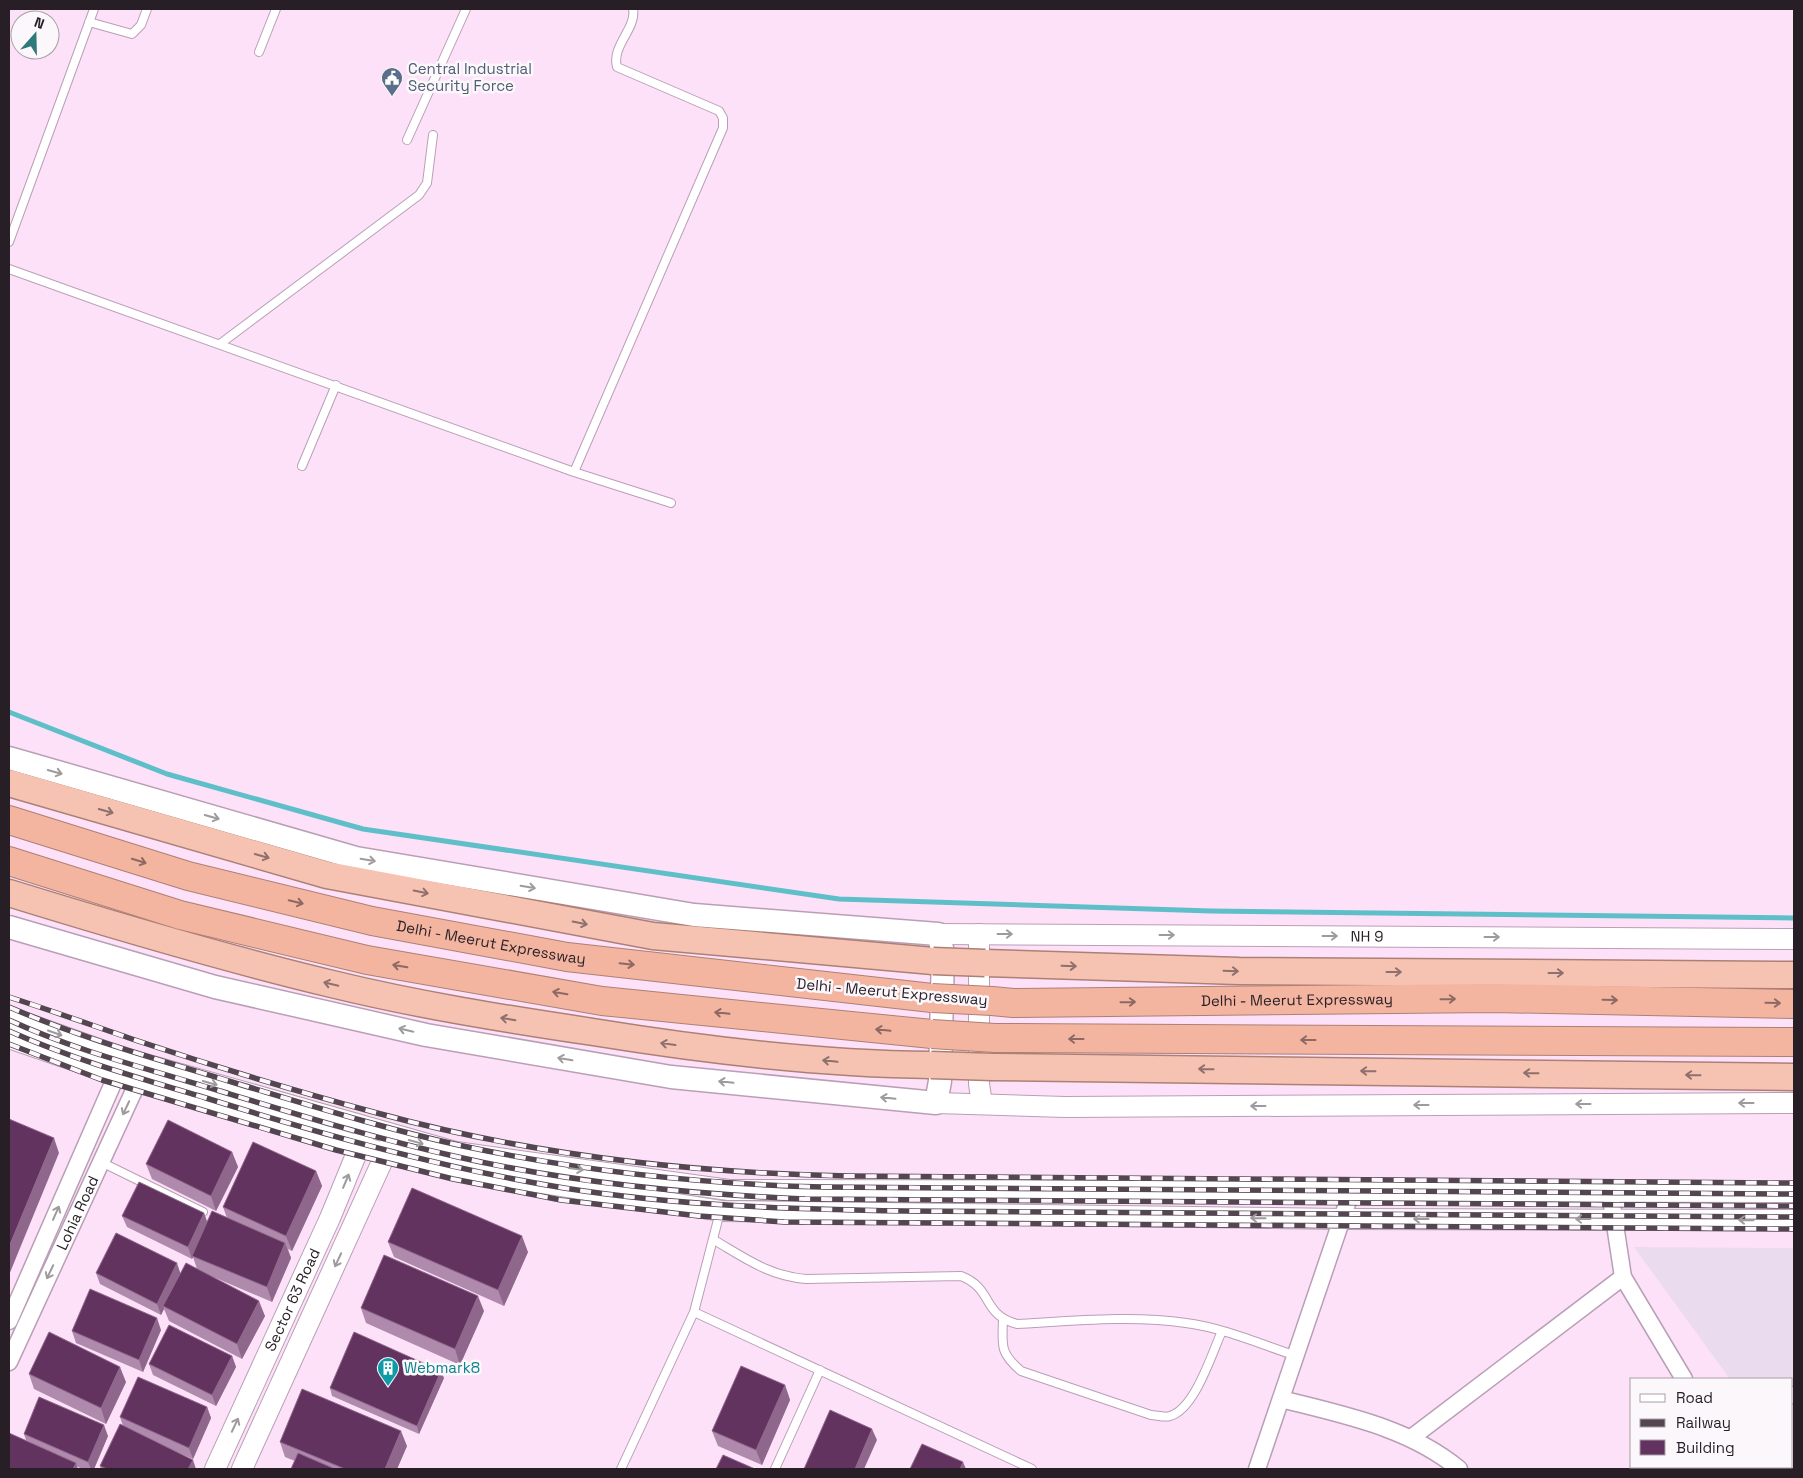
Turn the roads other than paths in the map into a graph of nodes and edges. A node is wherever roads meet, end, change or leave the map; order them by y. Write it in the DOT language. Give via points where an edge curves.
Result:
graph roads {
  1 [pos="94,9"];
  2 [pos="147,9"];
  3 [pos="276,9"];
  4 [pos="466,9"];
  5 [pos="633,9"];
  6 [pos="89,22"];
  7 [pos="259,52"];
  8 [pos="433,135"];
  9 [pos="407,140"];
  10 [pos="9,242"];
  11 [pos="9,269"];
  12 [pos="220,344"];
  13 [pos="336,385"];
  14 [pos="302,466"];
  15 [pos="574,472"];
  16 [pos="671,503"];
  17 [pos="9,758"];
  18 [pos="9,783"];
  19 [pos="9,820"];
  20 [pos="9,861"];
  21 [pos="9,893"];
  22 [pos="9,927"];
  23 [pos="938,934"];
  24 [pos="979,934"];
  25 [pos="1794,939"];
  26 [pos="1794,975"];
  27 [pos="1794,1004"];
  28 [pos="9,1017"];
  29 [pos="9,1038"];
  30 [pos="1794,1042"];
  31 [pos="120,1066"];
  32 [pos="142,1073"];
  33 [pos="1794,1077"];
  34 [pos="936,1103"];
  35 [pos="1794,1103"];
  36 [pos="982,1104"];
  37 [pos="393,1135"];
  38 [pos="364,1137"];
  39 [pos="387,1154"];
  40 [pos="101,1162"];
  41 [pos="1351,1192"];
  42 [pos="1610,1192"];
  43 [pos="1794,1192"];
  44 [pos="725,1200"];
  45 [pos="203,1212"];
  46 [pos="330,1218"];
  47 [pos="1344,1219"];
  48 [pos="1613,1219"];
  49 [pos="1794,1220"];
  50 [pos="353,1227"];
  51 [pos="714,1240"];
  52 [pos="1623,1277"];
  53 [pos="694,1312"];
  54 [pos="1003,1320"];
  55 [pos="9,1321"];
  56 [pos="1222,1331"];
  57 [pos="1296,1356"];
  58 [pos="9,1362"];
  59 [pos="820,1370"];
  60 [pos="1683,1378"];
  61 [pos="1281,1399"];
  62 [pos="1411,1438"];
  63 [pos="215,1469"];
  64 [pos="242,1469"];
  65 [pos="621,1469"];
  66 [pos="775,1469"];
  67 [pos="1032,1469"];
  68 [pos="1256,1469"];
  69 [pos="1459,1469"];
  1 -- 6 [label="lane"];
  2 -- 6 [label="lane" via="141,25 132,34"];
  3 -- 7 [label="lane"];
  4 -- 9 [label="lane"];
  5 -- 15 [label="lane" via="616,54 617,66 718,111 723,118 723,128"];
  6 -- 10 [label="lane"];
  8 -- 12 [label="lane" via="426,183 419,195"];
  11 -- 12 [label="lane"];
  12 -- 13 [label="lane"];
  13 -- 14 [label="lane"];
  13 -- 15 [label="lane"];
  15 -- 16 [label="lane"];
  17 -- 23 [label="main road, one-way" via="356,858 694,915"];
  18 -- 26 [label="highway, one-way, bridge" via="337,876 653,936 985,963 1239,971"];
  19 -- 27 [label="highway, Delhi - Meerut Expressway, one-way, bridge" via="188,876 372,921 566,957 932,998 1013,1003 1494,998"];
  30 -- 20 [label="highway, one-way, bridge" via="995,1038 602,1001 367,960 180,915"];
  33 -- 21 [label="highway, one-way, bridge" via="863,1064 672,1045 496,1017 326,983 179,945"];
  34 -- 22 [label="main road, one-way" via="671,1077 426,1035 216,987"];
  23 -- 24 [label="street, NH 9"];
  23 -- 34 [label="main road" via="943,952 940,1081"];
  24 -- 25 [label="street, NH 9, one-way"];
  24 -- 36 [label="street" via="979,1084"];
  28 -- 31 [label="street, one-way"];
  29 -- 31 [label="street"];
  31 -- 32 [label="street"];
  55 -- 31 [label="street, Lohia Road, one-way"];
  32 -- 38 [label="street"];
  32 -- 40 [label="street, Lohia Road, one-way"];
  34 -- 36 [label="street"];
  35 -- 36 [label="street, one-way" via="1075,1107"];
  37 -- 38 [label="street"];
  37 -- 39 [label="street, Sector 63 Road"];
  37 -- 44 [label="street, one-way" via="456,1152"];
  38 -- 39 [label="street"];
  46 -- 38 [label="street, Sector 63 Road, one-way"];
  39 -- 44 [label="street" via="460,1170"];
  39 -- 50 [label="street, Sector 63 Road"];
  40 -- 45 [label="lane"];
  40 -- 58 [label="street, Lohia Road, one-way"];
  41 -- 42 [label="street"];
  41 -- 44 [label="street"];
  41 -- 47 [label="street"];
  42 -- 43 [label="street"];
  42 -- 48 [label="street"];
  47 -- 44 [label="street, one-way"];
  44 -- 51 [label="lane"];
  46 -- 50 [label="street"];
  63 -- 46 [label="street, Sector 63 Road, one-way"];
  48 -- 47 [label="street, one-way"];
  47 -- 57 [label="street"];
  49 -- 48 [label="street, one-way"];
  48 -- 52 [label="street"];
  50 -- 64 [label="street, Sector 63 Road, one-way"];
  51 -- 53 [label="lane"];
  51 -- 54 [label="lane" via="784,1277 961,1276 973,1281 983,1291 993,1310"];
  52 -- 60 [label="street"];
  52 -- 62 [label="street"];
  53 -- 59 [label="lane"];
  53 -- 65 [label="lane"];
  54 -- 56 [label="lane" via="1017,1324 1155,1320"];
  54 -- 56 [label="lane" via="1002,1345 1007,1359 1021,1371 1150,1415 1170,1416 1186,1406 1197,1389"];
  56 -- 57 [label="lane"];
  57 -- 61 [label="street"];
  59 -- 66 [label="lane"];
  59 -- 67 [label="lane"];
  61 -- 62 [label="street" via="1368,1421"];
  61 -- 68 [label="street"];
  62 -- 69 [label="street"];
}
